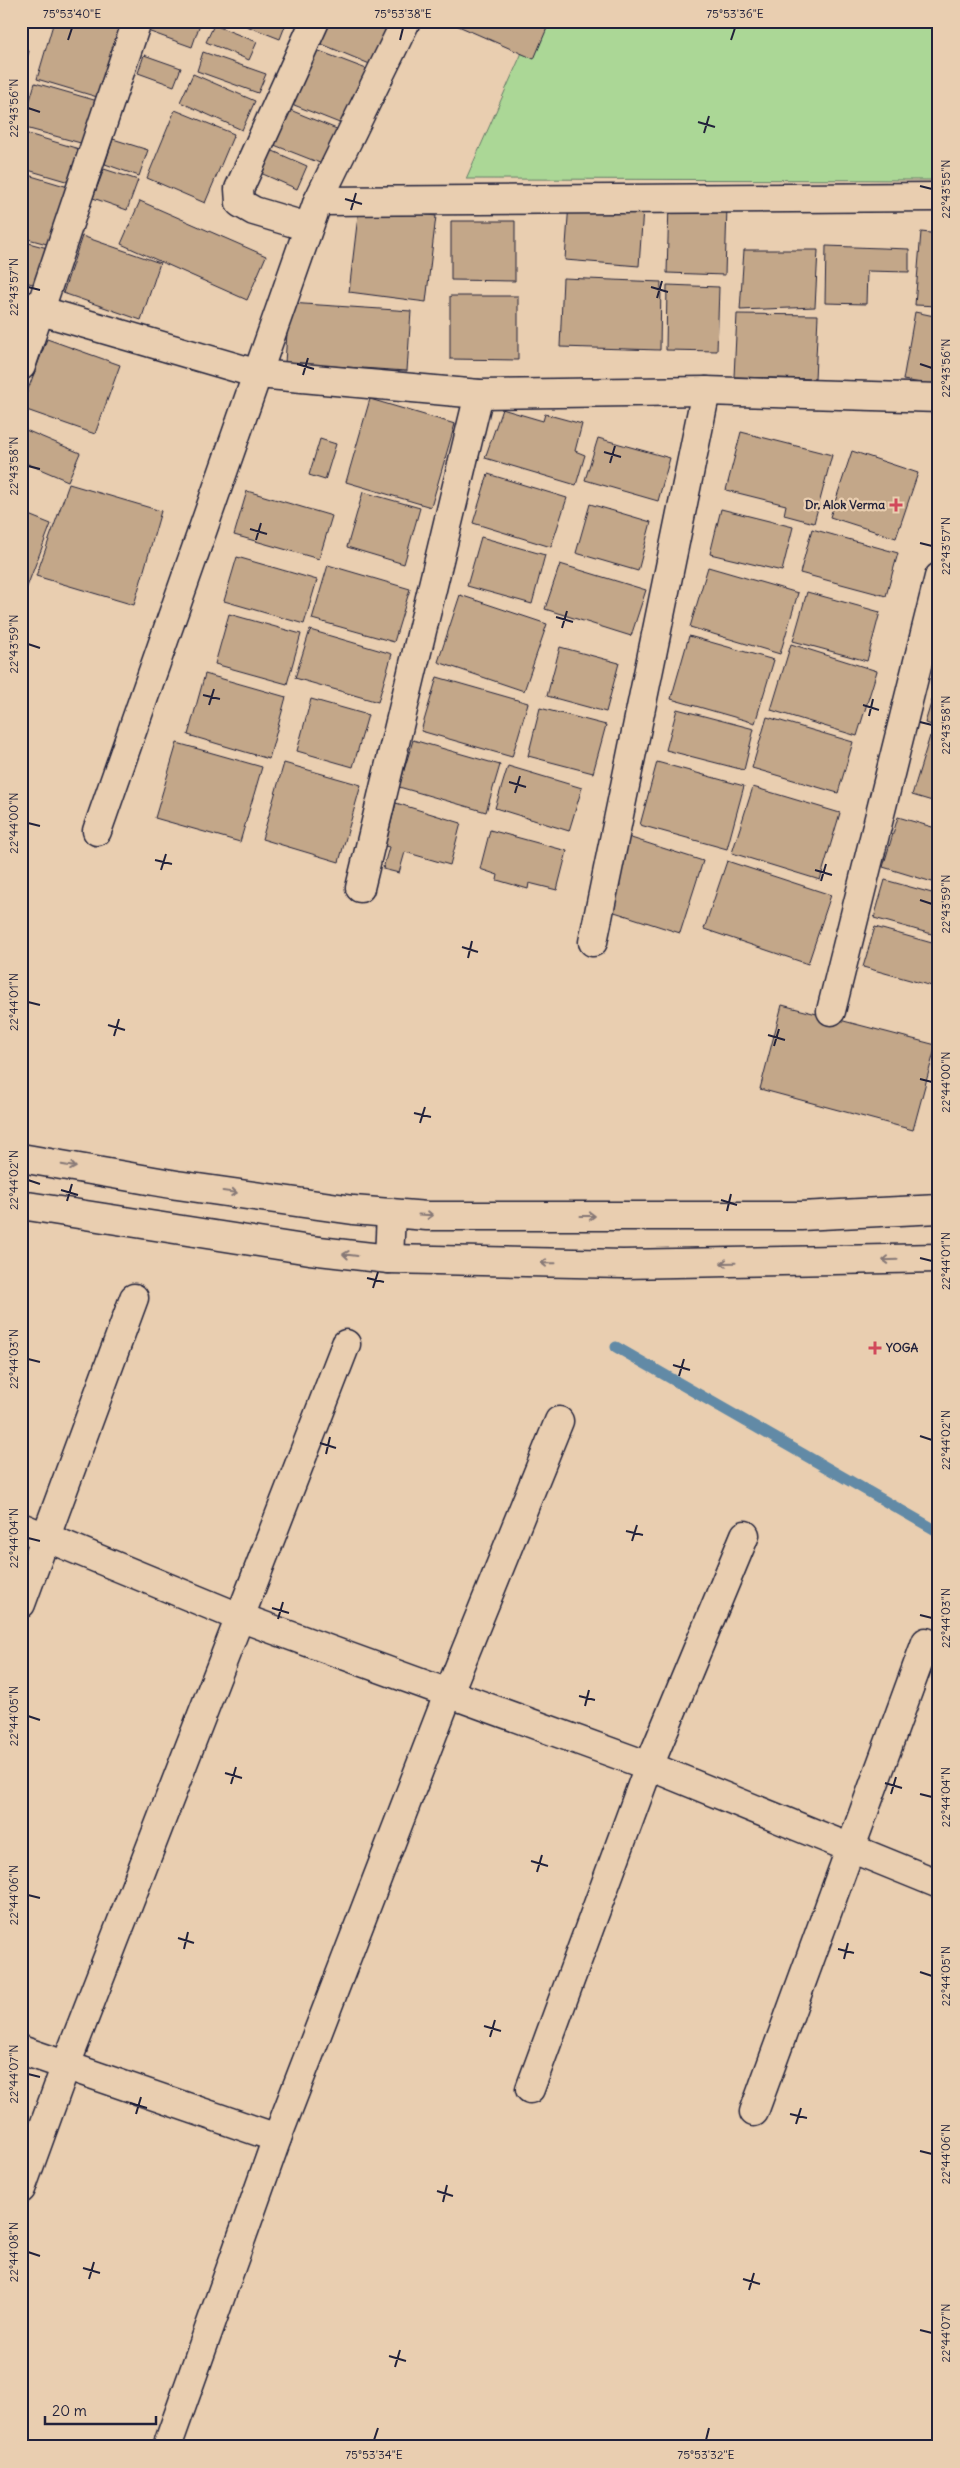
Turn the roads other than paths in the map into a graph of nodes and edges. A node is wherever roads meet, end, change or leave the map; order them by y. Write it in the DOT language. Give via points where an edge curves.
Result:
graph roads {
  1 [pos="137,21"];
  2 [pos="315,21"];
  3 [pos="406,21"];
  4 [pos="939,197"];
  5 [pos="318,201"];
  6 [pos="308,227"];
  7 [pos="31,308"];
  8 [pos="21,366"];
  9 [pos="258,374"];
  10 [pos="706,391"];
  11 [pos="479,394"];
  12 [pos="939,398"];
  13 [pos="939,577"];
  14 [pos="97,831"];
  15 [pos="360,888"];
  16 [pos="592,942"];
  17 [pos="832,1012"];
  18 [pos="21,1158"];
  19 [pos="21,1205"];
  20 [pos="939,1209"];
  21 [pos="391,1213"];
  22 [pos="939,1258"];
  23 [pos="389,1259"];
  24 [pos="134,1298"];
  25 [pos="346,1344"];
  26 [pos="559,1422"];
  27 [pos="21,1527"];
  28 [pos="745,1535"];
  29 [pos="48,1537"];
  30 [pos="21,1604"];
  31 [pos="240,1618"];
  32 [pos="926,1642"];
  33 [pos="449,1692"];
  34 [pos="649,1766"];
  35 [pos="851,1850"];
  36 [pos="939,1884"];
  37 [pos="21,2050"];
  38 [pos="66,2065"];
  39 [pos="530,2088"];
  40 [pos="754,2112"];
  41 [pos="277,2138"];
  42 [pos="21,2189"];
  43 [pos="167,2447"];
  1 -- 7 [label="street"];
  2 -- 6 [label="street" via="239,189 240,203 254,211"];
  3 -- 5 [label="street"];
  4 -- 5 [label="street"];
  5 -- 6 [label="street"];
  6 -- 9 [label="street"];
  7 -- 8 [label="street"];
  7 -- 9 [label="street"];
  9 -- 11 [label="street"];
  9 -- 14 [label="street"];
  10 -- 11 [label="street"];
  10 -- 12 [label="street"];
  10 -- 16 [label="street"];
  11 -- 15 [label="street"];
  13 -- 17 [label="street"];
  18 -- 21 [label="street, one-way" via="177,1185"];
  23 -- 19 [label="street, one-way" via="310,1250"];
  21 -- 20 [label="street, one-way" via="436,1216 801,1216"];
  21 -- 23 [label="street"];
  22 -- 23 [label="street, one-way" via="623,1264"];
  24 -- 29 [label="street"];
  25 -- 31 [label="street"];
  26 -- 33 [label="street"];
  27 -- 29 [label="street"];
  28 -- 34 [label="street"];
  29 -- 30 [label="street"];
  29 -- 31 [label="street"];
  31 -- 33 [label="street"];
  31 -- 38 [label="street"];
  32 -- 35 [label="street"];
  33 -- 34 [label="street"];
  33 -- 41 [label="street"];
  34 -- 35 [label="street"];
  34 -- 39 [label="street"];
  35 -- 36 [label="street"];
  35 -- 40 [label="street"];
  37 -- 38 [label="street"];
  38 -- 41 [label="street"];
  38 -- 42 [label="street"];
  41 -- 43 [label="street"];
}
